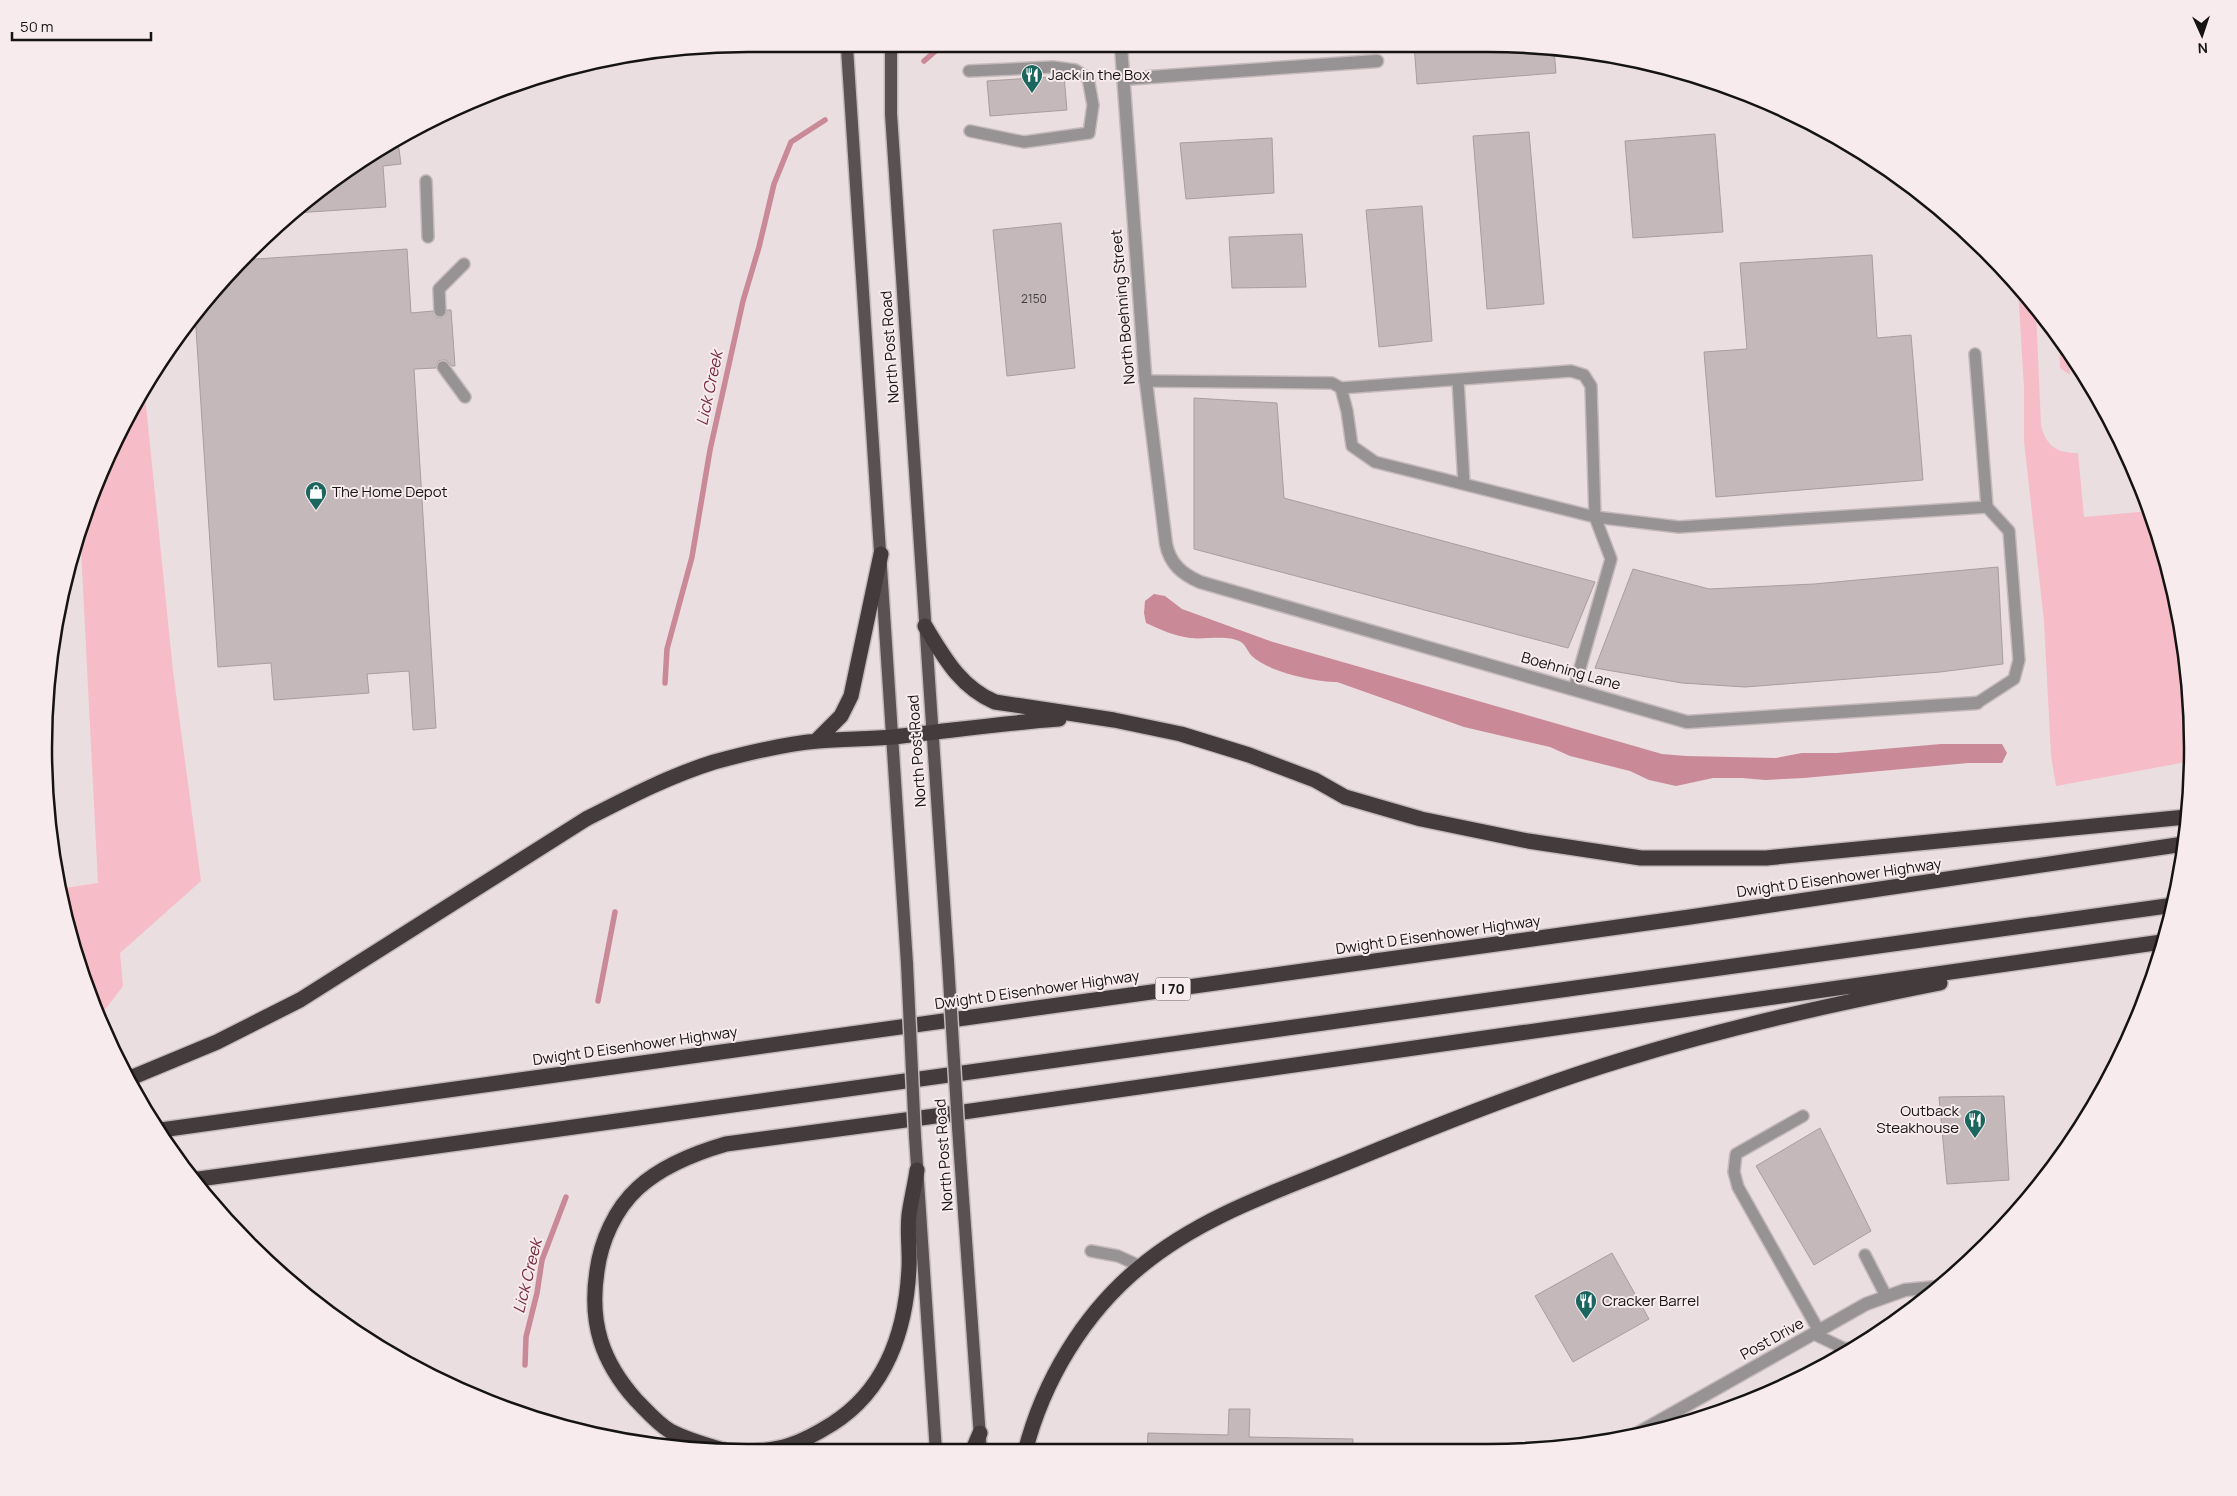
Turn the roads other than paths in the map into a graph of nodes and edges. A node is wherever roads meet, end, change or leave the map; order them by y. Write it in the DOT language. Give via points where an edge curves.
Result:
graph roads {
  1 [pos="847,52"];
  2 [pos="891,52"];
  3 [pos="1121,52"];
  4 [pos="1377,61"];
  5 [pos="969,71"];
  6 [pos="1123,79"];
  7 [pos="970,131"];
  8 [pos="426,182"];
  9 [pos="428,237"];
  10 [pos="464,264"];
  11 [pos="440,311"];
  12 [pos="1975,354"];
  13 [pos="443,367"];
  14 [pos="1458,380"];
  15 [pos="1145,381"];
  16 [pos="1341,388"];
  17 [pos="465,397"];
  18 [pos="1464,484"];
  19 [pos="1986,507"];
  20 [pos="1595,517"];
  21 [pos="881,554"];
  22 [pos="1173,563"];
  23 [pos="924,626"];
  24 [pos="1574,689"];
  25 [pos="1977,703"];
  26 [pos="1083,717"];
  27 [pos="932,732"];
  28 [pos="892,737"];
  29 [pos="816,742"];
  30 [pos="2181,818"];
  31 [pos="2178,845"];
  32 [pos="2166,906"];
  33 [pos="2157,943"];
  34 [pos="2133,947"];
  35 [pos="135,1076"];
  36 [pos="1804,1116"];
  37 [pos="167,1129"];
  38 [pos="917,1170"];
  39 [pos="202,1178"];
  40 [pos="1091,1251"];
  41 [pos="1865,1255"];
  42 [pos="1140,1266"];
  43 [pos="1927,1288"];
  44 [pos="1886,1296"];
  45 [pos="1816,1332"];
  46 [pos="1839,1349"];
  47 [pos="1655,1423"];
  48 [pos="980,1433"];
  49 [pos="695,1441"];
  50 [pos="797,1444"];
  51 [pos="935,1444"];
  52 [pos="975,1444"];
  53 [pos="981,1444"];
  54 [pos="1028,1444"];
  1 -- 21 [label="main road, North Post Road"];
  2 -- 23 [label="main road, North Post Road" via="891,114"];
  3 -- 6 [label="street, North Boehning Street"];
  4 -- 6 [label="street"];
  5 -- 7 [label="lane" via="1053,67 1075,70 1088,78 1093,105 1089,133 1068,138 1024,142"];
  6 -- 15 [label="street, North Boehning Street"];
  8 -- 9 [label="lane"];
  10 -- 11 [label="lane" via="439,289"];
  12 -- 19 [label="lane"];
  13 -- 17 [label="lane"];
  14 -- 16 [label="lane"];
  14 -- 18 [label="lane"];
  14 -- 20 [label="lane" via="1571,371 1584,376 1590,386"];
  15 -- 16 [label="lane" via="1332,382"];
  15 -- 22 [label="street, North Boehning Street" via="1166,544"];
  16 -- 18 [label="lane" via="1352,446 1375,462"];
  18 -- 20 [label="lane"];
  19 -- 20 [label="lane" via="1679,527"];
  19 -- 25 [label="lane" via="2009,531 2019,660 2014,679"];
  20 -- 24 [label="lane" via="1611,559"];
  21 -- 28 [label="main road, North Post Road"];
  21 -- 29 [label="highway" via="851,696 841,716"];
  22 -- 24 [label="street, Boehning Lane" via="1185,575 1200,582"];
  23 -- 26 [label="highway" via="950,666 979,695 995,702"];
  23 -- 27 [label="main road, North Post Road"];
  24 -- 25 [label="street, Boehning Lane" via="1687,722"];
  26 -- 27 [label="highway"];
  26 -- 30 [label="highway" via="1114,720 1214,744 1315,780 1345,797 1421,819 1519,839 1641,858 1766,858"];
  27 -- 28 [label="highway"];
  27 -- 48 [label="main road, North Post Road, bridge"];
  28 -- 29 [label="highway"];
  28 -- 38 [label="main road, North Post Road, bridge"];
  29 -- 35 [label="highway" via="714,762 617,803 564,832 300,1000 217,1042"];
  31 -- 37 [label="highway, Dwight D Eisenhower Highway / I 70" via="1700,916"];
  32 -- 39 [label="highway"];
  33 -- 34 [label="highway"];
  34 -- 42 [label="highway" via="1786,1015 1624,1059 1444,1122 1214,1217"];
  34 -- 49 [label="highway" via="726,1144 698,1152 663,1170 638,1188 614,1218 599,1254 594,1292 595,1326 614,1373 646,1412 668,1430"];
  36 -- 45 [label="lane" via="1736,1154 1734,1172 1738,1186"];
  38 -- 50 [label="highway" via="909,1216 909,1269 904,1314 895,1347 879,1379 862,1399 842,1418"];
  38 -- 51 [label="main road, North Post Road"];
  40 -- 42 [label="lane" via="1118,1256"];
  41 -- 44 [label="lane"];
  42 -- 54 [label="highway" via="1101,1306 1069,1348 1039,1409"];
  43 -- 44 [label="street, Post Drive"];
  44 -- 45 [label="street, Post Drive"];
  45 -- 46 [label="lane"];
  45 -- 47 [label="street, Post Drive"];
  48 -- 52 [label="highway"];
  48 -- 53 [label="main road, North Post Road"];
}
